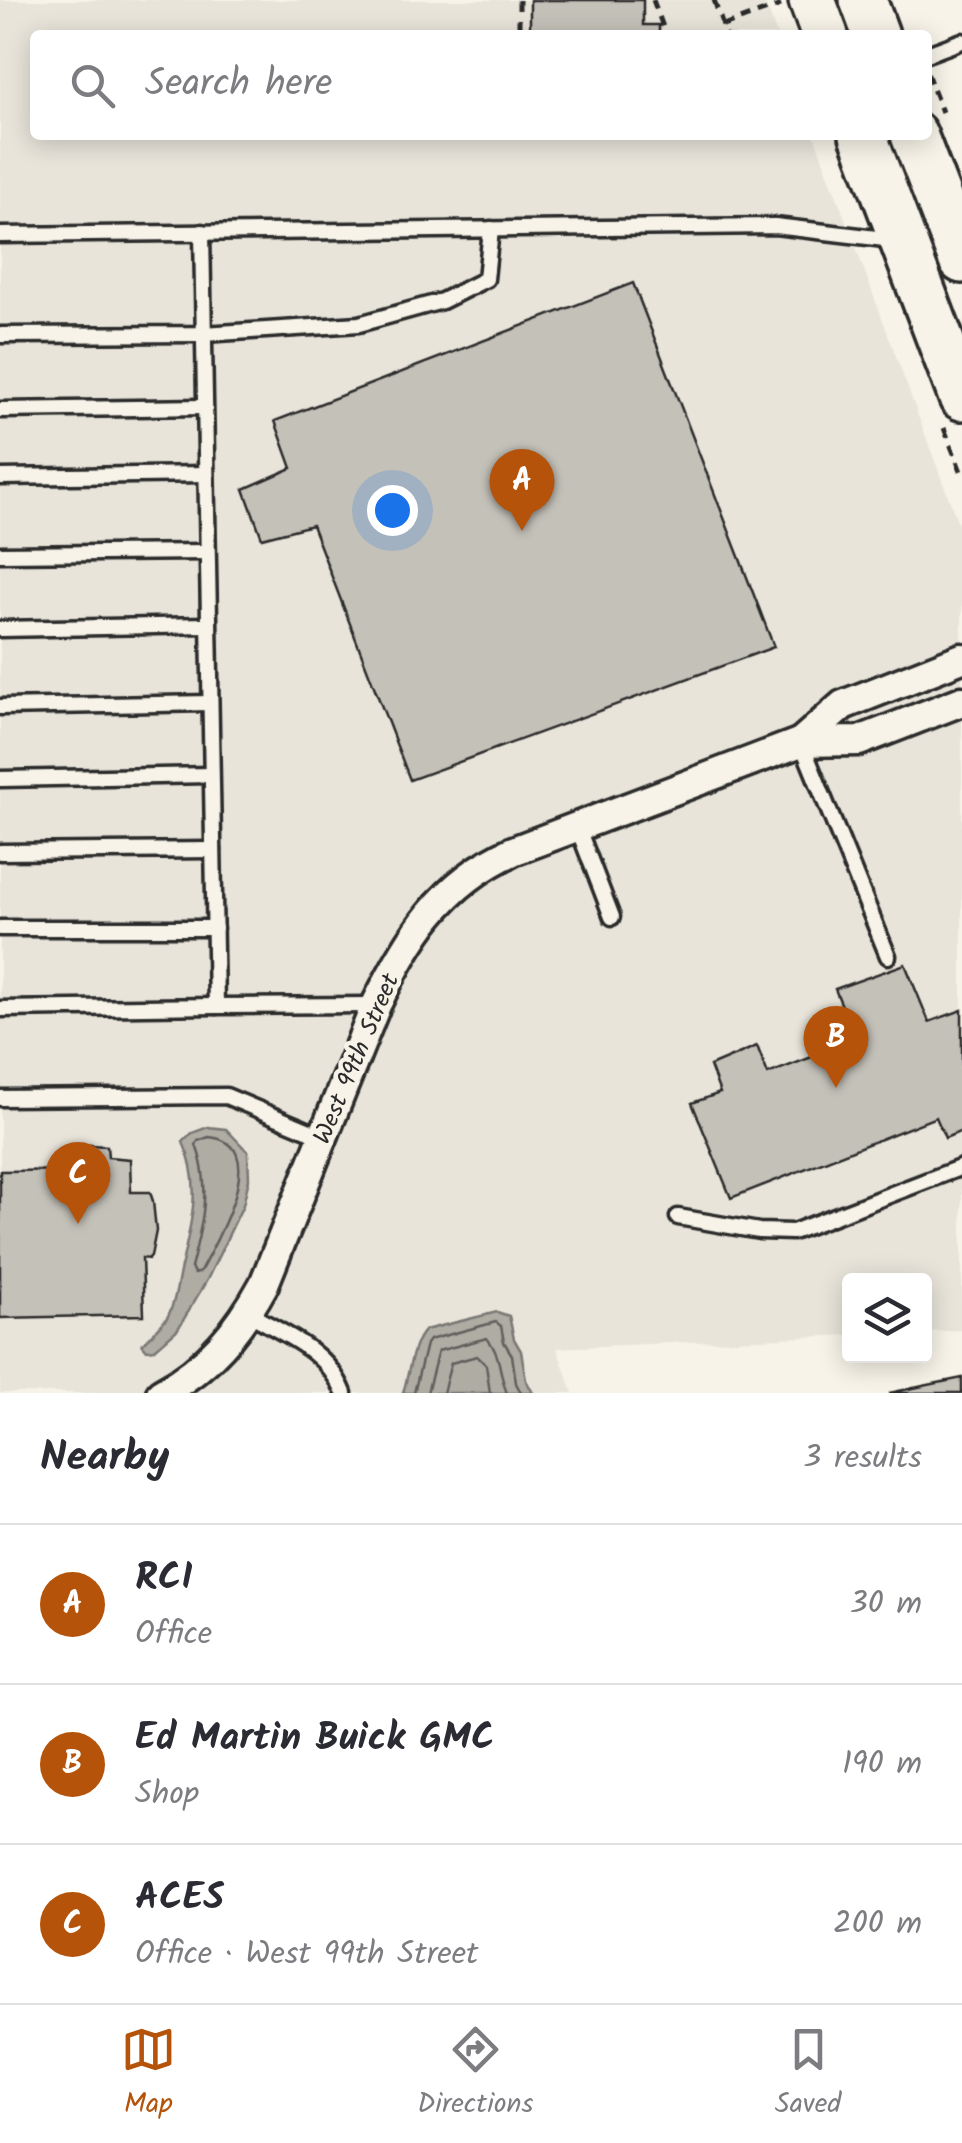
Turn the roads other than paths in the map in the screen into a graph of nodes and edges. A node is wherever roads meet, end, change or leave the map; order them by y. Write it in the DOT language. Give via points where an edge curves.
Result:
graph roads {
  1 [pos="863,0"];
  2 [pos="798,2"];
  3 [pos="822,30"];
  4 [pos="874,30"];
  5 [pos="962,41"];
  6 [pos="932,52"];
  7 [pos="865,140"];
  8 [pos="916,140"];
  9 [pos="492,230"];
  10 [pos="202,232"];
  11 [pos="0,235"];
  12 [pos="903,241"];
  13 [pos="962,260"];
  14 [pos="203,334"];
  15 [pos="0,335"];
  16 [pos="962,397"];
  17 [pos="204,407"];
  18 [pos="0,410"];
  19 [pos="206,474"];
  20 [pos="0,477"];
  21 [pos="207,552"];
  22 [pos="0,554"];
  23 [pos="208,625"];
  24 [pos="0,629"];
  25 [pos="962,658"];
  26 [pos="962,701"];
  27 [pos="210,703"];
  28 [pos="0,707"];
  29 [pos="801,742"];
  30 [pos="212,776"];
  31 [pos="0,779"];
  32 [pos="577,826"];
  33 [pos="213,850"];
  34 [pos="0,852"];
  35 [pos="612,917"];
  36 [pos="0,928"];
  37 [pos="215,928"];
  38 [pos="888,956"];
  39 [pos="376,1005"];
  40 [pos="216,1006"];
  41 [pos="0,1008"];
  42 [pos="0,1098"];
  43 [pos="324,1137"];
  44 [pos="962,1167"];
  45 [pos="678,1217"];
  46 [pos="248,1313"];
  47 [pos="161,1393"];
  48 [pos="344,1393"];
  1 -- 4 [label="main road"];
  2 -- 3 [label="main road"];
  5 -- 6 [label="lane"];
  7 -- 12 [label="main road"];
  8 -- 13 [label="main road"];
  9 -- 10 [label="lane"];
  9 -- 12 [label="lane" via="775,226"];
  9 -- 14 [label="lane" via="486,280 442,301 359,324"];
  10 -- 11 [label="lane"];
  10 -- 14 [label="lane"];
  12 -- 16 [label="main road"];
  14 -- 15 [label="lane"];
  14 -- 17 [label="lane"];
  17 -- 18 [label="lane"];
  17 -- 19 [label="lane"];
  19 -- 20 [label="lane"];
  19 -- 21 [label="lane"];
  21 -- 22 [label="lane"];
  21 -- 23 [label="lane"];
  23 -- 24 [label="lane"];
  23 -- 27 [label="lane"];
  25 -- 29 [label="street, West 99th Street" via="843,706"];
  26 -- 29 [label="street, West 99th Street" via="859,741"];
  27 -- 28 [label="lane"];
  27 -- 30 [label="lane"];
  29 -- 32 [label="street, West 99th Street"];
  29 -- 38 [label="lane"];
  30 -- 31 [label="lane"];
  30 -- 33 [label="lane"];
  32 -- 35 [label="lane"];
  32 -- 39 [label="street, West 99th Street" via="491,861 457,886 408,943"];
  33 -- 34 [label="lane"];
  33 -- 37 [label="lane"];
  36 -- 37 [label="lane"];
  37 -- 40 [label="lane"];
  39 -- 40 [label="lane"];
  39 -- 43 [label="street, West 99th Street"];
  40 -- 41 [label="lane"];
  42 -- 43 [label="lane" via="226,1096"];
  43 -- 46 [label="street, West 99th Street"];
  44 -- 45 [label="lane" via="793,1232"];
  46 -- 47 [label="street, West 99th Street" via="212,1358"];
  46 -- 48 [label="lane" via="318,1354"];
}
